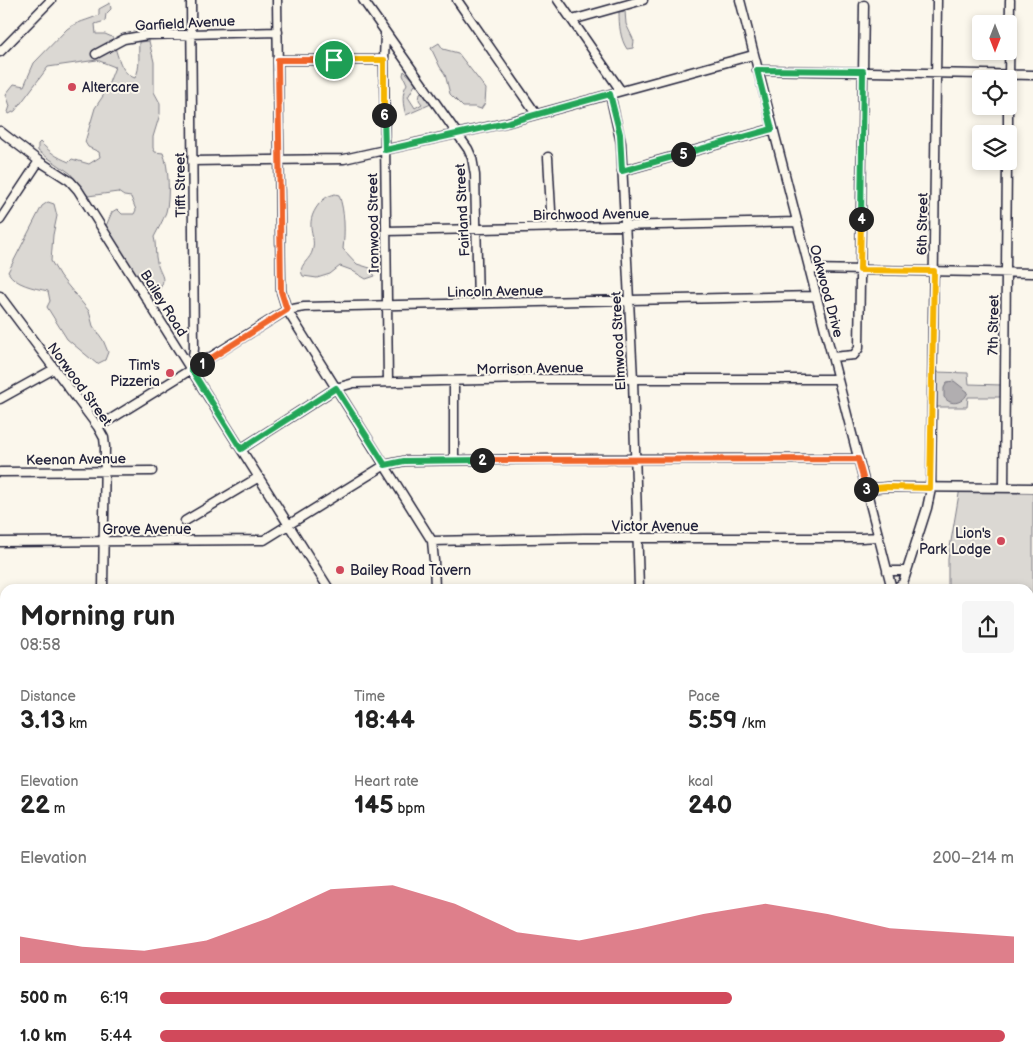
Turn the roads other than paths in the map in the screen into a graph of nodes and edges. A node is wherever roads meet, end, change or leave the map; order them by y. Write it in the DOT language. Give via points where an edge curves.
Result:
graph roads {
  1 [pos="51,0"];
  2 [pos="190,0"];
  3 [pos="278,0"];
  4 [pos="363,0"];
  5 [pos="457,0"];
  6 [pos="558,0"];
  7 [pos="643,0"];
  8 [pos="740,0"];
  9 [pos="937,0"];
  10 [pos="1010,0"];
  11 [pos="864,5"];
  12 [pos="572,20"];
  13 [pos="278,32"];
  14 [pos="385,33"];
  15 [pos="191,34"];
  16 [pos="0,52"];
  17 [pos="96,54"];
  18 [pos="753,55"];
  19 [pos="278,60"];
  20 [pos="384,60"];
  21 [pos="757,70"];
  22 [pos="1009,70"];
  23 [pos="863,71"];
  24 [pos="937,73"];
  25 [pos="972,75"];
  26 [pos="1033,75"];
  27 [pos="1017,76"];
  28 [pos="621,91"];
  29 [pos="610,94"];
  30 [pos="536,114"];
  31 [pos="772,129"];
  32 [pos="0,131"];
  33 [pos="458,134"];
  34 [pos="385,150"];
  35 [pos="548,157"];
  36 [pos="279,160"];
  37 [pos="39,161"];
  38 [pos="192,161"];
  39 [pos="1007,170"];
  40 [pos="622,171"];
  41 [pos="0,220"];
  42 [pos="797,222"];
  43 [pos="624,226"];
  44 [pos="552,228"];
  45 [pos="476,229"];
  46 [pos="386,231"];
  47 [pos="809,269"];
  48 [pos="860,270"];
  49 [pos="934,271"];
  50 [pos="1006,274"];
  51 [pos="1033,274"];
  52 [pos="0,296"];
  53 [pos="816,296"];
  54 [pos="629,300"];
  55 [pos="478,303"];
  56 [pos="386,305"];
  57 [pos="287,310"];
  58 [pos="832,358"];
  59 [pos="54,369"];
  60 [pos="191,369"];
  61 [pos="837,379"];
  62 [pos="633,380"];
  63 [pos="454,381"];
  64 [pos="388,382"];
  65 [pos="336,388"];
  66 [pos="0,399"];
  67 [pos="98,427"];
  68 [pos="241,449"];
  69 [pos="636,459"];
  70 [pos="858,459"];
  71 [pos="454,460"];
  72 [pos="385,465"];
  73 [pos="105,471"];
  74 [pos="152,471"];
  75 [pos="0,472"];
  76 [pos="258,477"];
  77 [pos="930,488"];
  78 [pos="1004,488"];
  79 [pos="1033,488"];
  80 [pos="866,489"];
  81 [pos="186,521"];
  82 [pos="289,526"];
  83 [pos="878,537"];
  84 [pos="638,538"];
  85 [pos="432,541"];
  86 [pos="0,542"];
  87 [pos="104,542"];
  88 [pos="887,571"];
  89 [pos="907,571"];
  90 [pos="103,584"];
  91 [pos="326,584"];
  92 [pos="435,584"];
  93 [pos="639,584"];
  94 [pos="891,584"];
  95 [pos="901,584"];
  1 -- 16 [label="street"];
  2 -- 15 [label="street, Tifft Street"];
  3 -- 13 [label="street"];
  4 -- 14 [label="street, Fairland Street"];
  5 -- 30 [label="street"];
  6 -- 12 [label="street"];
  7 -- 12 [label="street"];
  8 -- 18 [label="street, Oakwood Drive"];
  9 -- 24 [label="street, 6th Street"];
  10 -- 22 [label="street"];
  11 -- 23 [label="street"];
  12 -- 28 [label="street"];
  13 -- 15 [label="street, Garfield Avenue"];
  13 -- 19 [label="street"];
  14 -- 20 [label="street, Ironwood Street"];
  14 -- 33 [label="street, Fairland Street"];
  15 -- 17 [label="street, Garfield Avenue" via="139,36"];
  15 -- 38 [label="street, Tifft Street"];
  18 -- 21 [label="street, Oakwood Drive"];
  18 -- 28 [label="street"];
  19 -- 20 [label="street"];
  19 -- 36 [label="street"];
  20 -- 34 [label="street, Ironwood Street"];
  21 -- 23 [label="street"];
  21 -- 31 [label="street, Oakwood Drive"];
  23 -- 24 [label="street"];
  23 -- 48 [label="street"];
  24 -- 25 [label="street"];
  24 -- 49 [label="street, 6th Street"];
  26 -- 27 [label="street"];
  28 -- 29 [label="street"];
  29 -- 30 [label="street"];
  29 -- 40 [label="street, Elmwood Street" via="620,134"];
  30 -- 33 [label="street"];
  31 -- 40 [label="street"];
  31 -- 42 [label="street, Oakwood Drive"];
  32 -- 37 [label="street, Bailey Road"];
  33 -- 34 [label="street"];
  33 -- 45 [label="street, Fairland Street" via="474,166"];
  34 -- 36 [label="street" via="341,159"];
  34 -- 46 [label="street, Ironwood Street"];
  35 -- 44 [label="street"];
  36 -- 38 [label="street"];
  36 -- 57 [label="street" via="281,291"];
  37 -- 41 [label="street"];
  37 -- 60 [label="street, Bailey Road" via="78,190"];
  38 -- 60 [label="street, Tifft Street" via="194,349"];
  39 -- 50 [label="street, 7th Street"];
  40 -- 43 [label="street, Elmwood Street"];
  42 -- 43 [label="street, Birchwood Avenue"];
  42 -- 47 [label="street, Oakwood Drive"];
  43 -- 44 [label="street, Birchwood Avenue"];
  43 -- 54 [label="street, Elmwood Street"];
  44 -- 45 [label="street, Birchwood Avenue"];
  45 -- 46 [label="street, Birchwood Avenue"];
  45 -- 55 [label="street, Fairland Street"];
  46 -- 56 [label="street, Ironwood Street"];
  47 -- 48 [label="street"];
  47 -- 53 [label="street, Oakwood Drive"];
  48 -- 49 [label="street"];
  48 -- 58 [label="street" via="859,348 854,355"];
  49 -- 50 [label="street"];
  49 -- 77 [label="street, 6th Street"];
  50 -- 51 [label="street"];
  50 -- 78 [label="street, 7th Street"];
  52 -- 59 [label="street, Norwood Street"];
  53 -- 54 [label="street, Lincoln Avenue"];
  53 -- 58 [label="street, Oakwood Drive"];
  54 -- 55 [label="street, Lincoln Avenue"];
  54 -- 62 [label="street, Elmwood Street"];
  55 -- 56 [label="street, Lincoln Avenue"];
  56 -- 57 [label="street, Lincoln Avenue"];
  56 -- 64 [label="street, Ironwood Street"];
  57 -- 60 [label="street, Lincoln Avenue"];
  57 -- 65 [label="street"];
  58 -- 61 [label="street, Oakwood Drive"];
  59 -- 66 [label="street"];
  59 -- 67 [label="street, Norwood Street"];
  60 -- 67 [label="street, Lincoln Avenue"];
  60 -- 68 [label="street, Bailey Road"];
  61 -- 62 [label="street, Morrison Avenue"];
  61 -- 70 [label="street, Oakwood Drive"];
  62 -- 63 [label="street, Morrison Avenue"];
  62 -- 69 [label="street, Elmwood Street"];
  63 -- 64 [label="street, Morrison Avenue"];
  63 -- 71 [label="street"];
  64 -- 65 [label="street, Morrison Avenue" via="354,383"];
  65 -- 68 [label="street, Morrison Avenue"];
  65 -- 72 [label="street"];
  67 -- 73 [label="street, Norwood Street" via="105,443"];
  68 -- 76 [label="street, Bailey Road"];
  69 -- 70 [label="street"];
  69 -- 71 [label="street"];
  69 -- 84 [label="street, Elmwood Street"];
  70 -- 80 [label="street, Oakwood Drive"];
  71 -- 72 [label="street" via="404,461"];
  72 -- 82 [label="street, Grove Avenue"];
  72 -- 85 [label="street"];
  73 -- 74 [label="street, Keenan Avenue"];
  73 -- 75 [label="street, Keenan Avenue"];
  73 -- 87 [label="street, Norwood Street"];
  76 -- 81 [label="street"];
  76 -- 82 [label="street, Bailey Road"];
  77 -- 78 [label="street"];
  77 -- 80 [label="street"];
  77 -- 89 [label="street, 6th Street"];
  78 -- 79 [label="street"];
  80 -- 83 [label="street, Oakwood Drive"];
  82 -- 87 [label="street, Grove Avenue" via="268,539 255,541"];
  82 -- 91 [label="street, Bailey Road"];
  83 -- 84 [label="street, Victor Avenue"];
  83 -- 88 [label="street, Oakwood Drive"];
  84 -- 85 [label="street, Victor Avenue"];
  84 -- 93 [label="street, Elmwood Street"];
  85 -- 92 [label="street"];
  86 -- 87 [label="street, Grove Avenue"];
  87 -- 90 [label="street, Norwood Street"];
  88 -- 89 [label="street"];
  88 -- 94 [label="street, Oakwood Drive"];
  89 -- 95 [label="street, 6th Street"];
}
